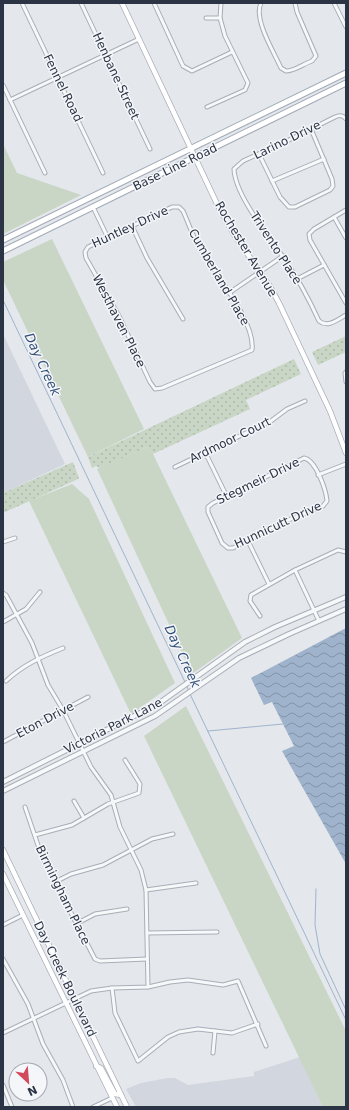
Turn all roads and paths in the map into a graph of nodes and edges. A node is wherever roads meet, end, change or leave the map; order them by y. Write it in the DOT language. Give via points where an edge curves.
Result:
graph roads {
  1 [pos="22,3"];
  2 [pos="81,3"];
  3 [pos="122,3"];
  4 [pos="154,3"];
  5 [pos="221,3"];
  6 [pos="261,3"];
  7 [pos="295,3"];
  8 [pos="334,3"];
  9 [pos="206,18"];
  10 [pos="220,18"];
  11 [pos="346,27"];
  12 [pos="139,39"];
  13 [pos="232,52"];
  14 [pos="105,54"];
  15 [pos="346,73"];
  16 [pos="57,77"];
  17 [pos="346,84"];
  18 [pos="3,85"];
  19 [pos="10,100"];
  20 [pos="207,107"];
  21 [pos="345,118"];
  22 [pos="311,129"];
  23 [pos="192,148"];
  24 [pos="150,149"];
  25 [pos="259,154"];
  26 [pos="196,157"];
  27 [pos="324,159"];
  28 [pos="234,168"];
  29 [pos="103,173"];
  30 [pos="45,174"];
  31 [pos="272,181"];
  32 [pos="93,207"];
  33 [pos="178,207"];
  34 [pos="346,210"];
  35 [pos="334,217"];
  36 [pos="132,226"];
  37 [pos="108,238"];
  38 [pos="346,238"];
  39 [pos="3,240"];
  40 [pos="3,250"];
  41 [pos="85,252"];
  42 [pos="283,256"];
  43 [pos="324,265"];
  44 [pos="260,272"];
  45 [pos="297,279"];
  46 [pos="229,292"];
  47 [pos="346,303"];
  48 [pos="346,315"];
  49 [pos="183,319"];
  50 [pos="252,350"];
  51 [pos="345,373"];
  52 [pos="346,382"];
  53 [pos="305,401"];
  54 [pos="205,452"];
  55 [pos="346,453"];
  56 [pos="346,464"];
  57 [pos="175,467"];
  58 [pos="318,475"];
  59 [pos="227,497"];
  60 [pos="15,538"];
  61 [pos="247,539"];
  62 [pos="3,542"];
  63 [pos="228,548"];
  64 [pos="346,552"];
  65 [pos="295,570"];
  66 [pos="269,584"];
  67 [pos="40,592"];
  68 [pos="3,593"];
  69 [pos="346,598"];
  70 [pos="346,609"];
  71 [pos="315,612"];
  72 [pos="16,616"];
  73 [pos="260,616"];
  74 [pos="319,621"];
  75 [pos="3,622"];
  76 [pos="63,648"];
  77 [pos="38,658"];
  78 [pos="6,682"];
  79 [pos="88,697"];
  80 [pos="63,710"];
  81 [pos="3,742"];
  82 [pos="80,744"];
  83 [pos="83,750"];
  84 [pos="125,760"];
  85 [pos="3,782"];
  86 [pos="3,791"];
  87 [pos="74,801"];
  88 [pos="113,803"];
  89 [pos="25,807"];
  90 [pos="84,818"];
  91 [pos="173,834"];
  92 [pos="35,835"];
  93 [pos="3,850"];
  94 [pos="132,850"];
  95 [pos="3,874"];
  96 [pos="57,881"];
  97 [pos="196,883"];
  98 [pos="146,890"];
  99 [pos="128,910"];
  100 [pos="23,915"];
  101 [pos="76,924"];
  102 [pos="3,925"];
  103 [pos="217,932"];
  104 [pos="147,933"];
  105 [pos="3,959"];
  106 [pos="147,959"];
  107 [pos="148,987"];
  108 [pos="112,988"];
  109 [pos="74,1000"];
  110 [pos="65,1004"];
  111 [pos="34,1019"];
  112 [pos="258,1024"];
  113 [pos="214,1031"];
  114 [pos="3,1033"];
  115 [pos="266,1046"];
  116 [pos="213,1053"];
  117 [pos="96,1066"];
  118 [pos="3,1086"];
  119 [pos="121,1095"];
  120 [pos="112,1098"];
  121 [pos="12,1107"];
  122 [pos="73,1107"];
  123 [pos="92,1107"];
  124 [pos="117,1107"];
  125 [pos="127,1107"];
  1 -- 16 [label="street, Fennel Road"];
  2 -- 14 [label="street, Henbane Street"];
  3 -- 12 [label="main road, Rochester Avenue"];
  4 -- 13 [label="street" via="187,70 192,71"];
  5 -- 10 [label="street"];
  6 -- 7 [label="street" via="259,9 263,29 281,68 286,71 292,71 301,64 312,61 316,56"];
  8 -- 11 [label="street"];
  9 -- 10 [label="street"];
  10 -- 13 [label="street"];
  12 -- 14 [label="street"];
  12 -- 23 [label="main road, Rochester Avenue"];
  13 -- 20 [label="street" via="247,79 248,86 245,90"];
  14 -- 16 [label="street"];
  14 -- 24 [label="street, Henbane Street"];
  15 -- 23 [label="main road, Base Line Road"];
  16 -- 19 [label="street"];
  16 -- 29 [label="street, Fennel Road"];
  17 -- 26 [label="main road, Base Line Road"];
  18 -- 19 [label="street"];
  19 -- 30 [label="street"];
  21 -- 22 [label="street, Larino Drive" via="333,118"];
  22 -- 25 [label="street, Larino Drive"];
  22 -- 27 [label="street"];
  23 -- 26 [label="main road, Rochester Avenue"];
  23 -- 39 [label="main road, Base Line Road"];
  25 -- 28 [label="street, Larino Drive"];
  25 -- 31 [label="street"];
  26 -- 32 [label="main road, Base Line Road"];
  26 -- 44 [label="main road, Rochester Avenue" via="229,225"];
  27 -- 31 [label="street"];
  27 -- 31 [label="street" via="333,186 330,190 295,207 285,204"];
  28 -- 42 [label="street, Trivento Place" via="236,180 253,215"];
  32 -- 37 [label="street"];
  32 -- 40 [label="main road, Base Line Road"];
  33 -- 36 [label="street, Huntley Drive" via="172,207"];
  33 -- 46 [label="street, Cumberland Place" via="183,211 198,245"];
  34 -- 35 [label="street"];
  35 -- 38 [label="street"];
  35 -- 43 [label="street" via="309,234"];
  36 -- 37 [label="street, Huntley Drive"];
  36 -- 49 [label="street" via="150,263"];
  37 -- 41 [label="street, Huntley Drive"];
  41 -- 50 [label="street, Westhaven Place" via="155,389"];
  42 -- 44 [label="street"];
  42 -- 45 [label="street, Trivento Place"];
  43 -- 45 [label="street"];
  43 -- 47 [label="street"];
  44 -- 46 [label="street"];
  44 -- 55 [label="main road, Rochester Avenue" via="279,304"];
  45 -- 48 [label="street, Trivento Place" via="323,324 329,324"];
  46 -- 50 [label="street, Cumberland Place" via="250,334"];
  51 -- 52 [label="street"];
  53 -- 54 [label="street, Ardmoor Court" via="287,409 271,421"];
  54 -- 57 [label="street, Ardmoor Court"];
  54 -- 59 [label="street"];
  56 -- 58 [label="street"];
  58 -- 59 [label="street, Stegmeir Drive" via="315,465 310,459 304,458"];
  58 -- 61 [label="street, Hunnicutt Drive" via="326,494 327,501 323,506"];
  59 -- 63 [label="street, Stegmeir Drive" via="208,507 222,543"];
  60 -- 62 [label="street"];
  61 -- 63 [label="street, Hunnicutt Drive" via="233,548"];
  61 -- 66 [label="street"];
  64 -- 65 [label="street" via="338,550"];
  65 -- 66 [label="street"];
  65 -- 71 [label="street"];
  66 -- 73 [label="street" via="251,595 250,601"];
  67 -- 72 [label="street" via="26,609"];
  68 -- 72 [label="street"];
  69 -- 71 [label="street, Victoria Park Lane"];
  70 -- 74 [label="street, Victoria Park Lane"];
  71 -- 74 [label="street"];
  71 -- 82 [label="street, Victoria Park Lane" via="245,642 140,714"];
  72 -- 75 [label="street"];
  72 -- 77 [label="street" via="32,642"];
  74 -- 83 [label="street, Victoria Park Lane" via="239,658 144,722"];
  76 -- 77 [label="street"];
  77 -- 78 [label="street"];
  77 -- 80 [label="street" via="48,685"];
  79 -- 80 [label="street, Eton Drive"];
  80 -- 81 [label="street, Eton Drive"];
  80 -- 82 [label="street"];
  82 -- 83 [label="street"];
  82 -- 85 [label="street, Victoria Park Lane"];
  83 -- 86 [label="street, Victoria Park Lane"];
  83 -- 88 [label="street" via="95,773 109,790"];
  84 -- 88 [label="street" via="140,784 140,790 135,796"];
  87 -- 90 [label="street"];
  88 -- 90 [label="street"];
  88 -- 94 [label="street" via="120,827"];
  89 -- 92 [label="street, Birmingham Place"];
  90 -- 92 [label="street" via="72,825"];
  91 -- 94 [label="street" via="152,840"];
  92 -- 96 [label="street, Birmingham Place" via="42,857"];
  93 -- 109 [label="main road, Day Creek Boulevard"];
  94 -- 96 [label="street" via="103,865 71,874"];
  94 -- 98 [label="street"];
  95 -- 100 [label="main road, Day Creek Boulevard"];
  96 -- 101 [label="street, Birmingham Place"];
  97 -- 98 [label="street"];
  98 -- 104 [label="street"];
  99 -- 101 [label="street" via="95,914"];
  100 -- 102 [label="street"];
  100 -- 110 [label="main road, Day Creek Boulevard"];
  101 -- 106 [label="street, Birmingham Place" via="95,959"];
  103 -- 104 [label="street"];
  104 -- 106 [label="street"];
  105 -- 111 [label="street"];
  106 -- 107 [label="street"];
  107 -- 108 [label="street"];
  107 -- 112 [label="street" via="188,980 223,985 238,981"];
  108 -- 109 [label="street" via="92,991"];
  108 -- 113 [label="street" via="115,1013 138,1061 168,1037 179,1032 198,1029"];
  109 -- 110 [label="street"];
  109 -- 119 [label="main road, Day Creek Boulevard"];
  110 -- 111 [label="street"];
  110 -- 117 [label="main road, Day Creek Boulevard"];
  111 -- 114 [label="street"];
  111 -- 122 [label="street"];
  112 -- 113 [label="street" via="232,1033"];
  112 -- 115 [label="street"];
  113 -- 116 [label="street"];
  117 -- 119 [label="main road" via="101,1068 115,1094"];
  117 -- 120 [label="main road, Day Creek Boulevard"];
  118 -- 121 [label="street"];
  119 -- 125 [label="main road, Day Creek Boulevard"];
  120 -- 123 [label="street"];
  120 -- 124 [label="main road, Day Creek Boulevard"];
}
